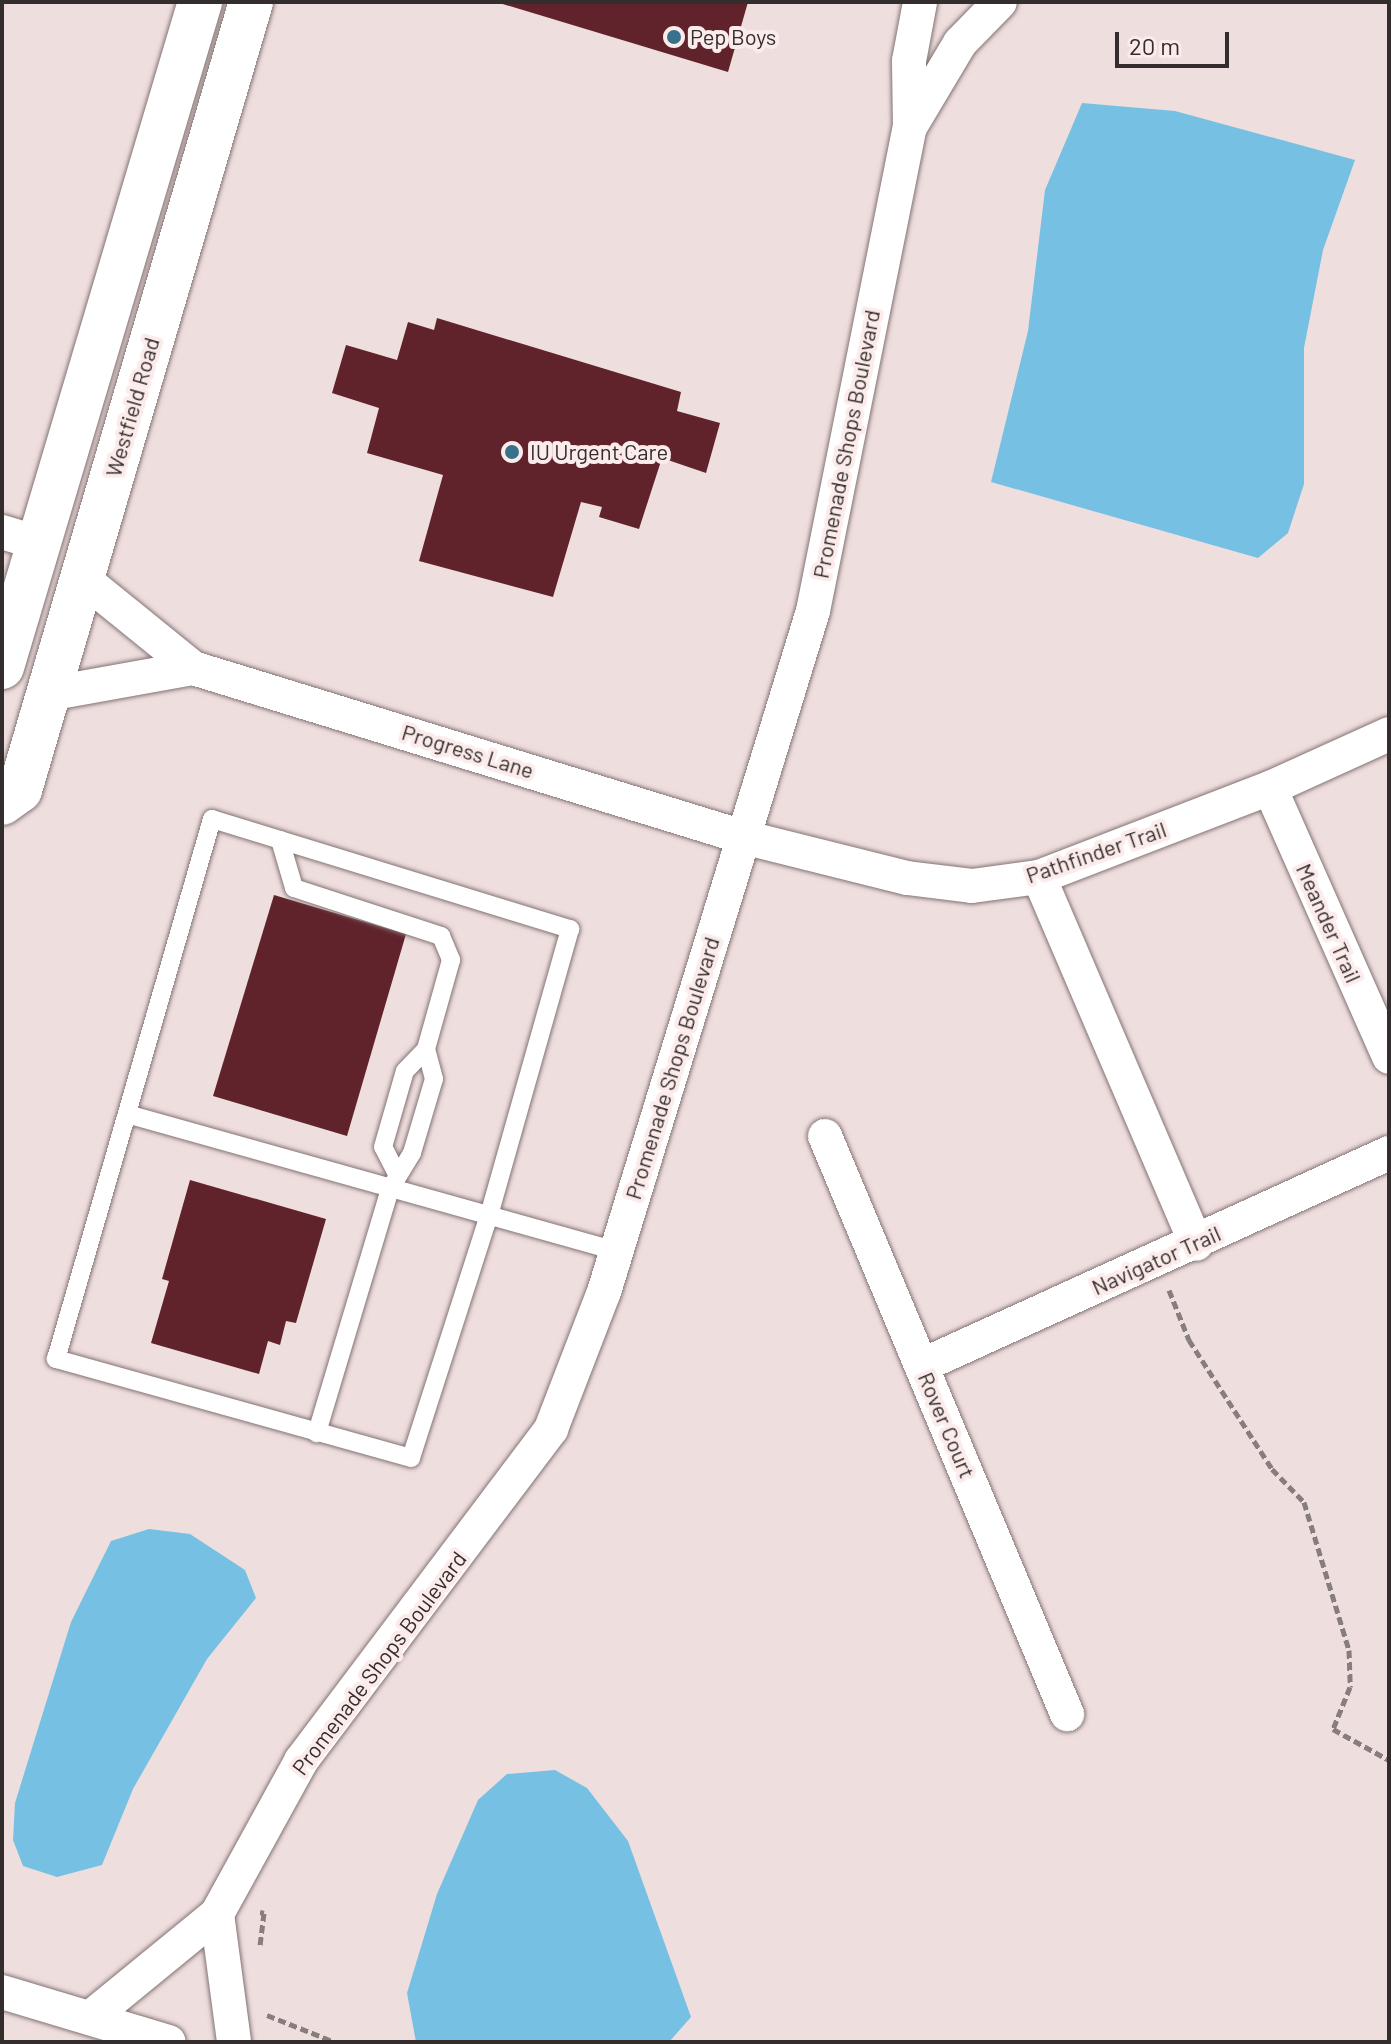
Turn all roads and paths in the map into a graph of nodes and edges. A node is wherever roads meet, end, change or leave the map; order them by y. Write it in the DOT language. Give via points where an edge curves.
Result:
graph roads {
  1 [pos="200,2"];
  2 [pos="251,2"];
  3 [pos="920,2"];
  4 [pos="1000,2"];
  5 [pos="910,127"];
  6 [pos="21,537"];
  7 [pos="82,578"];
  8 [pos="2,667"];
  9 [pos="193,668"];
  10 [pos="48,694"];
  11 [pos="1389,734"];
  12 [pos="1270,788"];
  13 [pos="2,803"];
  14 [pos="743,837"];
  15 [pos="280,840"];
  16 [pos="1039,877"];
  17 [pos="426,1049"];
  18 [pos="1389,1057"];
  19 [pos="127,1114"];
  20 [pos="825,1136"];
  21 [pos="1389,1153"];
  22 [pos="393,1180"];
  23 [pos="489,1215"];
  24 [pos="1196,1244"];
  25 [pos="616,1251"];
  26 [pos="1157,1259"];
  27 [pos="923,1365"];
  28 [pos="317,1433"];
  29 [pos="1067,1714"];
  30 [pos="1389,1760"];
  31 [pos="221,1907"];
  32 [pos="258,1959"];
  33 [pos="2,1992"];
  34 [pos="263,2000"];
  35 [pos="90,2018"];
  36 [pos="157,2040"];
  37 [pos="234,2042"];
  38 [pos="335,2042"];
  39 [pos="858,2042"];
  40 [pos="880,2042"];
  1 -- 6 [label="main road"];
  2 -- 7 [label="main road, Westfield Road"];
  3 -- 5 [label="street, Promenade Shops Boulevard" via="909,61"];
  4 -- 5 [label="street, Promenade Shops Boulevard" via="960,43"];
  5 -- 14 [label="street, Promenade Shops Boulevard" via="813,611"];
  6 -- 8 [label="main road"];
  7 -- 9 [label="street"];
  7 -- 10 [label="main road, Westfield Road"];
  9 -- 10 [label="street"];
  9 -- 14 [label="street, Progress Lane"];
  10 -- 13 [label="main road, Westfield Road" via="20,790"];
  11 -- 12 [label="street, Pathfinder Trail"];
  12 -- 16 [label="street, Pathfinder Trail"];
  12 -- 18 [label="street, Meander Trail"];
  14 -- 16 [label="street, Pathfinder Trail" via="920,879 972,886"];
  14 -- 25 [label="street, Promenade Shops Boulevard"];
  15 -- 17 [label="lane" via="294,888 441,936 451,960"];
  15 -- 19 [label="lane" via="212,819"];
  15 -- 23 [label="lane" via="570,929"];
  16 -- 24 [label="street"];
  17 -- 22 [label="lane" via="434,1079 412,1153"];
  17 -- 22 [label="lane" via="405,1071 383,1147"];
  19 -- 22 [label="lane"];
  19 -- 28 [label="lane" via="56,1359"];
  20 -- 27 [label="street, Rover Court"];
  21 -- 24 [label="street, Navigator Trail"];
  22 -- 23 [label="lane"];
  22 -- 28 [label="lane"];
  23 -- 25 [label="lane"];
  23 -- 28 [label="lane" via="411,1458"];
  24 -- 26 [label="street, Navigator Trail"];
  25 -- 31 [label="street, Promenade Shops Boulevard" via="551,1429 301,1761"];
  26 -- 27 [label="street, Navigator Trail"];
  26 -- 30 [label="path" via="1189,1340 1272,1469 1304,1502 1349,1650 1350,1687 1333,1729"];
  27 -- 29 [label="street, Rover Court"];
  31 -- 32 [label="path" via="264,1913"];
  31 -- 35 [label="street, Promenade Shops Boulevard"];
  31 -- 37 [label="street"];
  33 -- 35 [label="street"];
  34 -- 38 [label="path" via="265,2014"];
  35 -- 36 [label="street"];
  39 -- 40 [label="path"];
}
